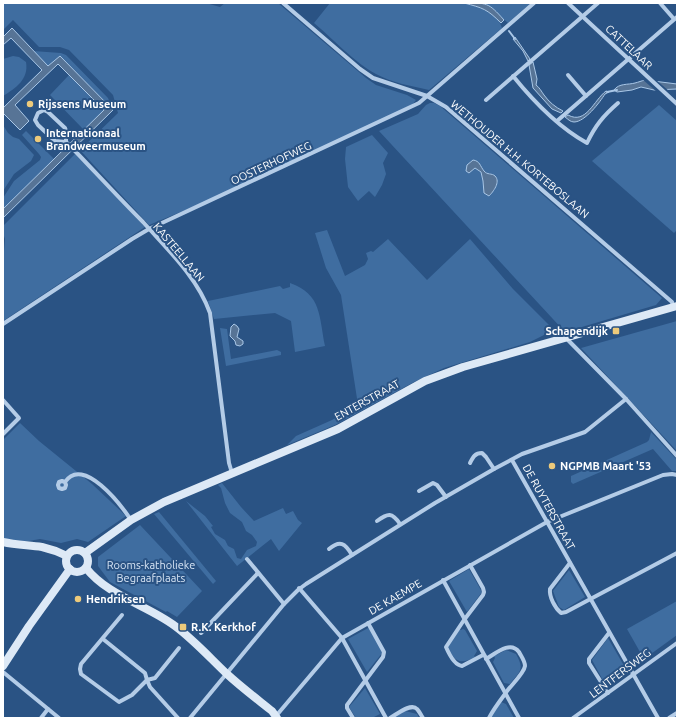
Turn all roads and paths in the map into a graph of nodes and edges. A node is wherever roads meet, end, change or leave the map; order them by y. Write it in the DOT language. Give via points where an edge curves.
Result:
graph roads {
  1 [pos="283,3"];
  2 [pos="534,3"];
  3 [pos="568,3"];
  4 [pos="598,3"];
  5 [pos="660,3"];
  6 [pos="582,16"];
  7 [pos="676,17"];
  8 [pos="628,59"];
  9 [pos="568,74"];
  10 [pos="513,76"];
  11 [pos="427,96"];
  12 [pos="586,96"];
  13 [pos="486,100"];
  14 [pos="618,103"];
  15 [pos="677,104"];
  16 [pos="557,121"];
  17 [pos="66,142"];
  18 [pos="149,229"];
  19 [pos="675,303"];
  20 [pos="3,324"];
  21 [pos="566,338"];
  22 [pos="626,399"];
  23 [pos="3,400"];
  24 [pos="3,434"];
  25 [pos="677,456"];
  26 [pos="512,460"];
  27 [pos="470,463"];
  28 [pos="494,469"];
  29 [pos="232,474"];
  30 [pos="677,475"];
  31 [pos="65,482"];
  32 [pos="419,491"];
  33 [pos="446,497"];
  34 [pos="131,520"];
  35 [pos="377,521"];
  36 [pos="547,522"];
  37 [pos="400,524"];
  38 [pos="3,542"];
  39 [pos="329,549"];
  40 [pos="85,553"];
  41 [pos="677,553"];
  42 [pos="352,555"];
  43 [pos="67,556"];
  44 [pos="247,559"];
  45 [pos="570,563"];
  46 [pos="470,565"];
  47 [pos="86,568"];
  48 [pos="70,569"];
  49 [pos="258,573"];
  50 [pos="442,580"];
  51 [pos="299,588"];
  52 [pos="590,599"];
  53 [pos="284,604"];
  54 [pos="122,615"];
  55 [pos="464,620"];
  56 [pos="368,622"];
  57 [pos="200,633"];
  58 [pos="609,633"];
  59 [pos="342,638"];
  60 [pos="103,639"];
  61 [pos="677,642"];
  62 [pos="179,648"];
  63 [pos="484,657"];
  64 [pos="3,666"];
  65 [pos="3,672"];
  66 [pos="228,674"];
  67 [pos="633,674"];
  68 [pos="146,680"];
  69 [pos="366,681"];
  70 [pos="505,693"];
  71 [pos="608,693"];
  72 [pos="48,709"];
  73 [pos="677,713"];
  74 [pos="385,716"];
  75 [pos="277,717"];
  76 [pos="41,718"];
  77 [pos="59,718"];
  78 [pos="178,718"];
  79 [pos="190,718"];
  80 [pos="353,718"];
  81 [pos="380,718"];
  82 [pos="390,718"];
  83 [pos="423,718"];
  84 [pos="489,718"];
  85 [pos="519,718"];
  86 [pos="574,718"];
  87 [pos="658,718"];
  88 [pos="669,718"];
  1 -- 11 [label="street, WETHOUDER H.H. KORTEBOSLAAN" via="369,75"];
  2 -- 11 [label="street, OOSTERHOFWEG"];
  3 -- 6 [label="street, CATTELAAR"];
  4 -- 6 [label="street"];
  5 -- 7 [label="street"];
  6 -- 8 [label="street, CATTELAAR"];
  6 -- 10 [label="street"];
  7 -- 8 [label="street"];
  8 -- 12 [label="street"];
  8 -- 15 [label="street, CATTELAAR"];
  9 -- 12 [label="street"];
  10 -- 13 [label="street"];
  10 -- 16 [label="street" via="535,102"];
  11 -- 18 [label="street, OOSTERHOFWEG" via="410,108"];
  11 -- 19 [label="street, WETHOUDER H.H. KORTEBOSLAAN" via="446,107"];
  12 -- 16 [label="street"];
  14 -- 16 [label="street" via="595,127 587,143"];
  17 -- 17 [label="street, KASTEELLAAN" via="65,128 48,112 44,110 38,113 35,120 38,125 55,141"];
  17 -- 18 [label="street, KASTEELLAAN"];
  18 -- 20 [label="street, OOSTERHOFWEG"];
  18 -- 29 [label="street, KASTEELLAAN" via="192,279 210,313"];
  19 -- 21 [label="main road, ENTERSTRAAT"];
  21 -- 22 [label="street"];
  21 -- 29 [label="main road, ENTERSTRAAT" via="447,372 338,429"];
  22 -- 25 [label="street"];
  22 -- 26 [label="street" via="585,432 522,454"];
  23 -- 24 [label="street" via="18,418"];
  26 -- 28 [label="street"];
  26 -- 36 [label="street, DE RUYTERSTRAAT"];
  27 -- 28 [label="street" via="476,454 482,453"];
  28 -- 33 [label="street"];
  29 -- 34 [label="main road, ENTERSTRAAT" via="164,502"];
  30 -- 36 [label="street, DE KAEMPE" via="664,475"];
  31 -- 34 [label="street" via="75,474 92,479 112,495"];
  32 -- 33 [label="street" via="433,483"];
  33 -- 37 [label="street"];
  34 -- 40 [label="main road, ENTERSTRAAT"];
  35 -- 37 [label="street" via="390,515"];
  36 -- 45 [label="street, DE RUYTERSTRAAT"];
  36 -- 46 [label="street, DE KAEMPE"];
  37 -- 42 [label="street"];
  38 -- 43 [label="main road" via="42,547"];
  39 -- 42 [label="street" via="341,544 347,547"];
  40 -- 43 [label="main road" via="75,550"];
  40 -- 47 [label="main road" via="88,560"];
  41 -- 52 [label="street"];
  42 -- 51 [label="street"];
  43 -- 48 [label="main road" via="66,563"];
  44 -- 49 [label="street"];
  45 -- 52 [label="street, DE RUYTERSTRAAT"];
  45 -- 52 [label="street, DE RUYTERSTRAAT" via="550,589 549,594 556,609 561,613 566,612"];
  46 -- 50 [label="street, DE KAEMPE"];
  46 -- 55 [label="street" via="484,592"];
  47 -- 48 [label="main road" via="78,572"];
  47 -- 66 [label="main road" via="107,587 174,625"];
  48 -- 64 [label="main road"];
  49 -- 53 [label="street"];
  49 -- 57 [label="street"];
  50 -- 55 [label="street"];
  50 -- 56 [label="street, DE KAEMPE"];
  51 -- 53 [label="street"];
  51 -- 59 [label="street"];
  52 -- 58 [label="street, DE RUYTERSTRAAT"];
  53 -- 66 [label="street"];
  54 -- 60 [label="street"];
  55 -- 63 [label="street"];
  55 -- 63 [label="street" via="448,642 447,650 459,666"];
  56 -- 59 [label="street, DE KAEMPE"];
  56 -- 69 [label="street" via="384,652"];
  58 -- 67 [label="street, DE RUYTERSTRAAT"];
  58 -- 71 [label="street" via="589,659"];
  59 -- 69 [label="street"];
  59 -- 75 [label="street, DE KAEMPE"];
  60 -- 68 [label="street" via="145,673"];
  60 -- 68 [label="street" via="81,664 81,674 119,702 132,695"];
  61 -- 67 [label="street, LENTFERSWEG"];
  62 -- 68 [label="street" via="155,678"];
  63 -- 70 [label="street"];
  63 -- 70 [label="street" via="513,647 523,658 524,668"];
  65 -- 72 [label="street"];
  66 -- 75 [label="main road"];
  66 -- 79 [label="street"];
  67 -- 71 [label="street, LENTFERSWEG"];
  67 -- 87 [label="street, DE RUYTERSTRAAT"];
  68 -- 78 [label="street"];
  69 -- 74 [label="street"];
  69 -- 80 [label="street" via="347,705"];
  70 -- 84 [label="street"];
  70 -- 85 [label="street"];
  71 -- 86 [label="street, LENTFERSWEG"];
  72 -- 76 [label="street"];
  72 -- 77 [label="street"];
  73 -- 88 [label="street"];
  74 -- 81 [label="street"];
  82 -- 83 [label="street" via="413,706"];
}
